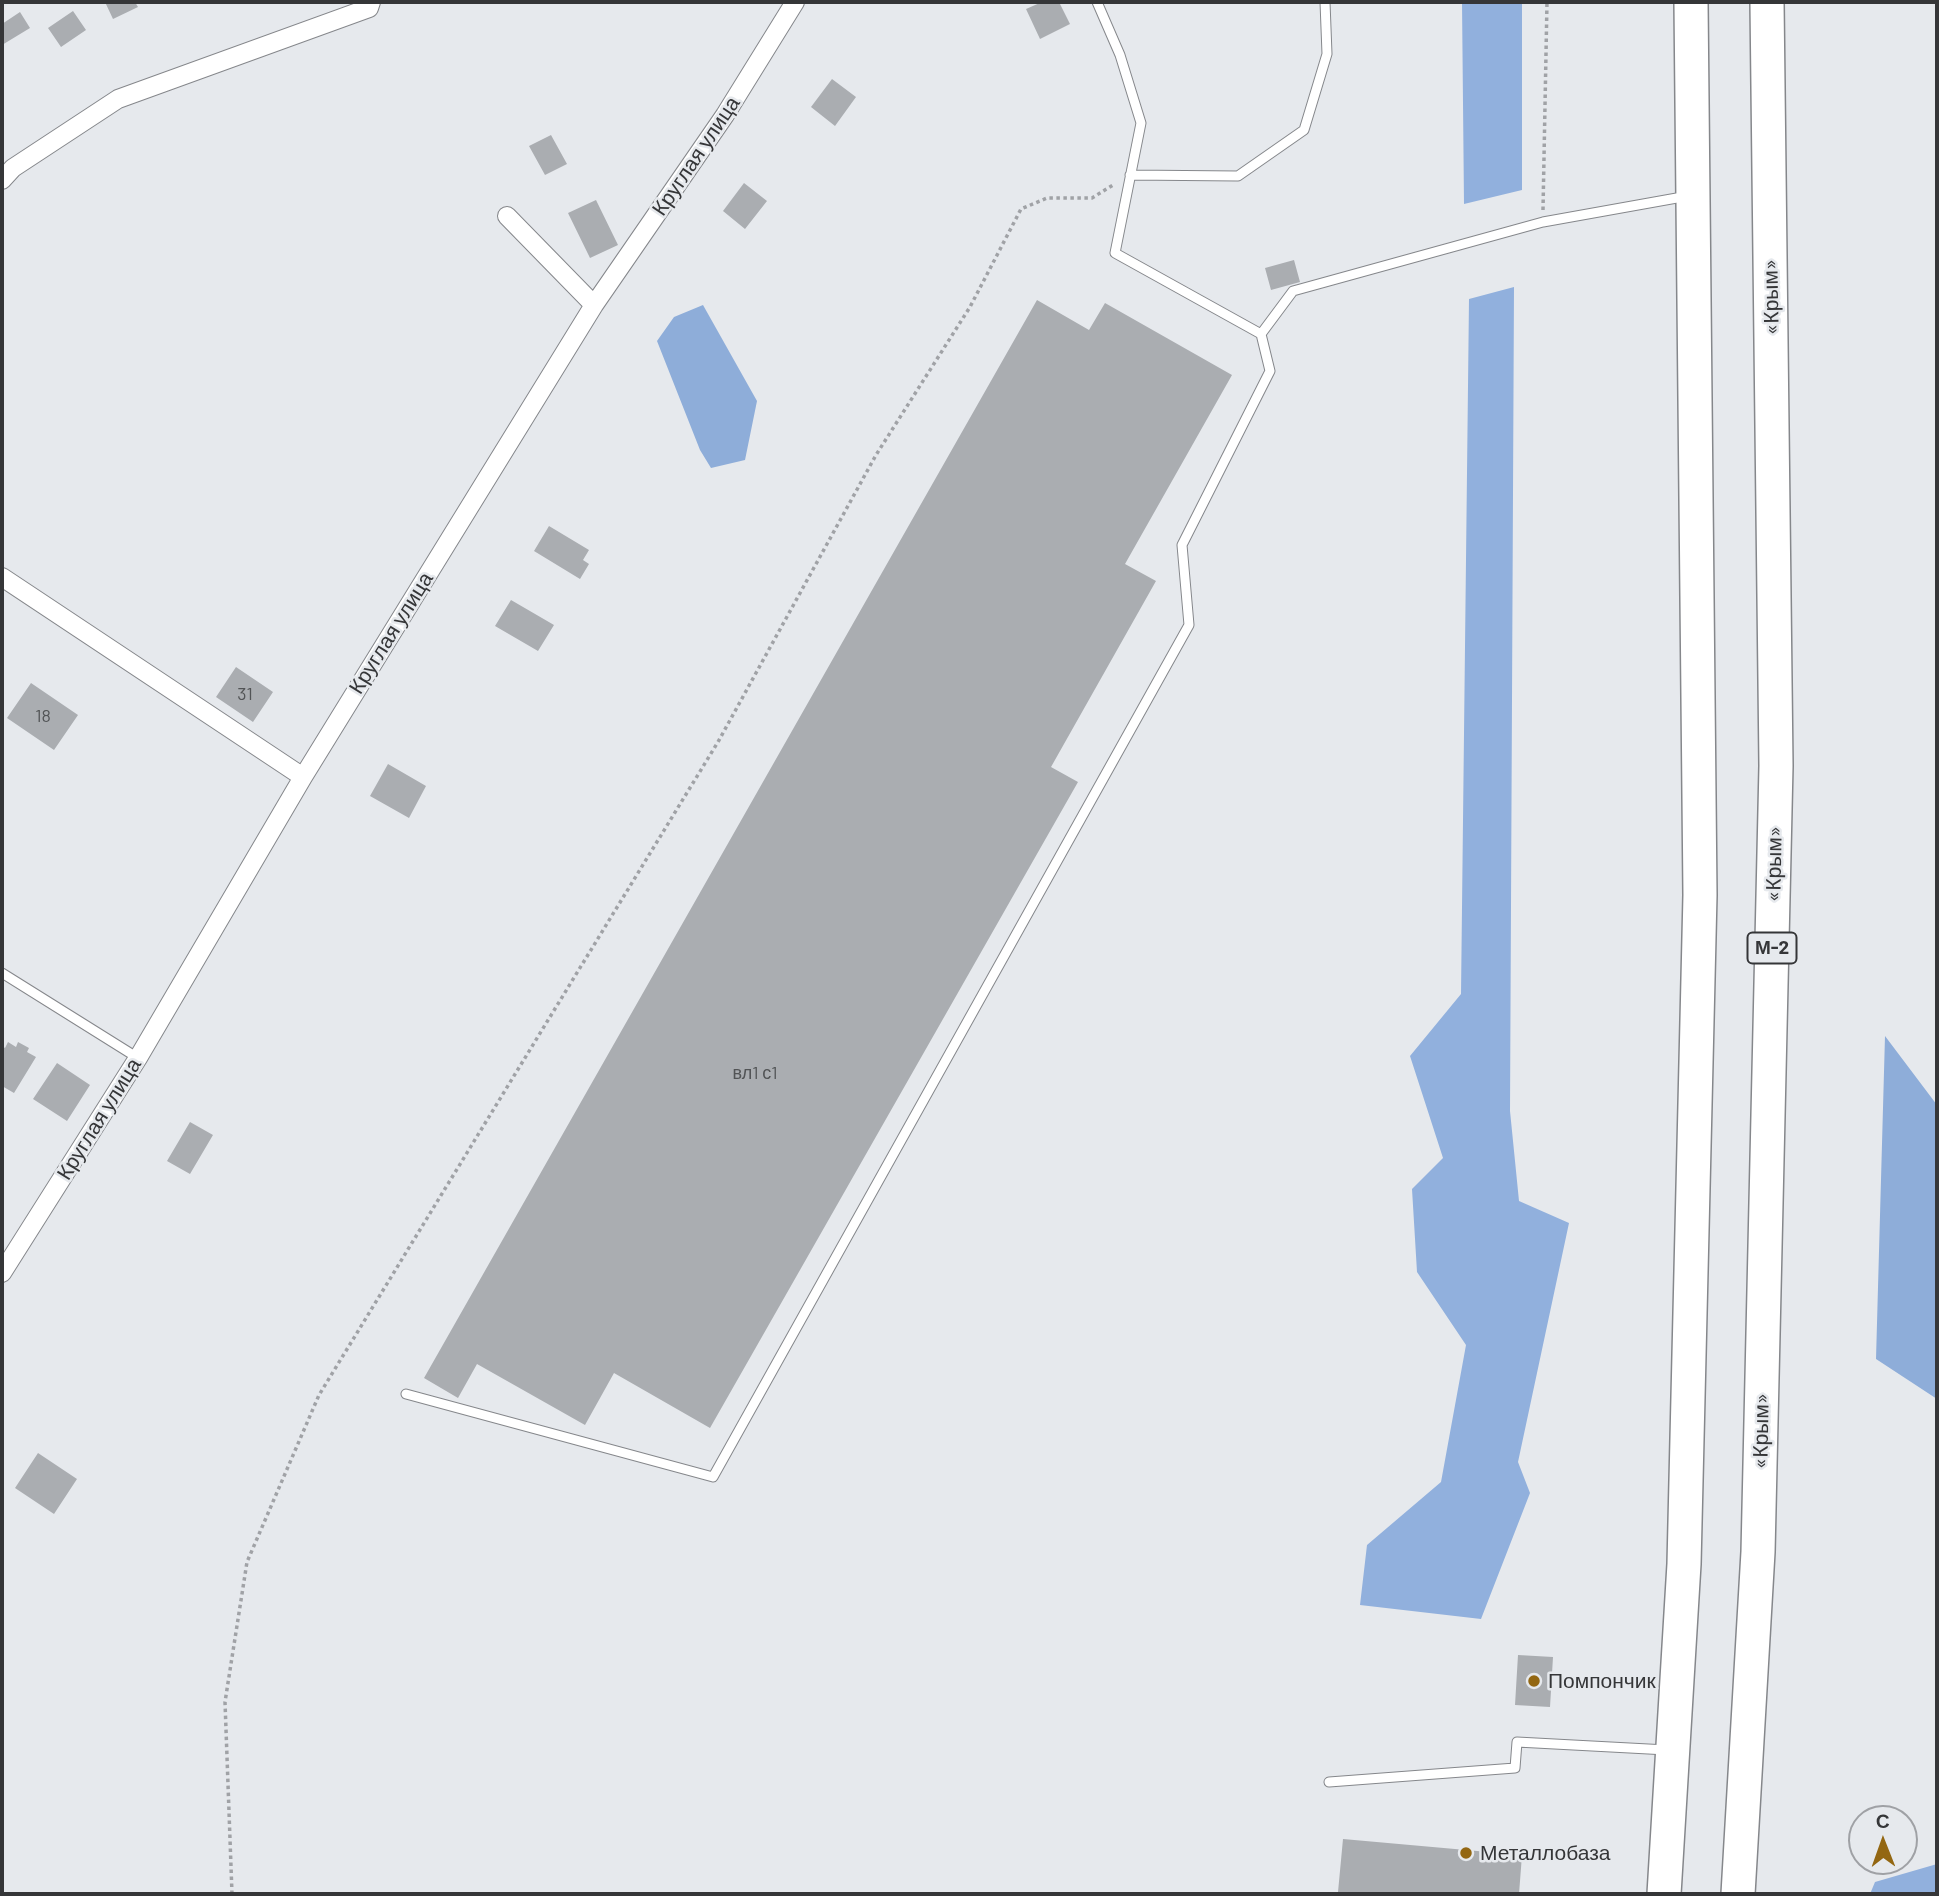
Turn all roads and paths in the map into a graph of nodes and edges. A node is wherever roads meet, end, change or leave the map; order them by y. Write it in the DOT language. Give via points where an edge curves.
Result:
graph roads {
  1 [pos="371,2"];
  2 [pos="795,2"];
  3 [pos="1097,2"];
  4 [pos="1325,2"];
  5 [pos="1548,2"];
  6 [pos="1691,2"];
  7 [pos="1767,2"];
  8 [pos="1130,175"];
  9 [pos="2,180"];
  10 [pos="1693,195"];
  11 [pos="507,216"];
  12 [pos="1543,222"];
  13 [pos="594,305"];
  14 [pos="1261,334"];
  15 [pos="2,577"];
  16 [pos="303,777"];
  17 [pos="2,973"];
  18 [pos="138,1058"];
  19 [pos="2,1273"];
  20 [pos="406,1394"];
  21 [pos="1674,1750"];
  22 [pos="1329,1782"];
  23 [pos="232,1894"];
  24 [pos="1664,1894"];
  25 [pos="1738,1894"];
  1 -- 9 [label="street" via="369,8 118,99 13,168"];
  2 -- 13 [label="street, Круглая улица" via="725,115"];
  3 -- 8 [label="lane" via="1120,55 1141,123"];
  4 -- 8 [label="lane" via="1327,54 1304,130 1238,176"];
  5 -- 12 [label="path"];
  6 -- 10 [label="highway"];
  7 -- 25 [label="highway, «Крым» / М-2" via="1776,766 1758,1552"];
  8 -- 14 [label="lane" via="1115,253"];
  8 -- 23 [label="path" via="1092,198 1047,198 1021,209 970,307 876,455 718,742 319,1395 247,1562 225,1702"];
  10 -- 12 [label="lane"];
  10 -- 21 [label="highway" via="1700,895 1684,1564"];
  11 -- 13 [label="street"];
  12 -- 14 [label="lane" via="1293,290"];
  13 -- 16 [label="street, Круглая улица"];
  14 -- 20 [label="lane" via="1270,371 1182,545 1189,625 713,1477"];
  15 -- 16 [label="street"];
  16 -- 18 [label="street, Круглая улица"];
  17 -- 18 [label="lane"];
  18 -- 19 [label="street, Круглая улица"];
  21 -- 22 [label="lane" via="1517,1742 1515,1768"];
  21 -- 24 [label="highway"];
}
